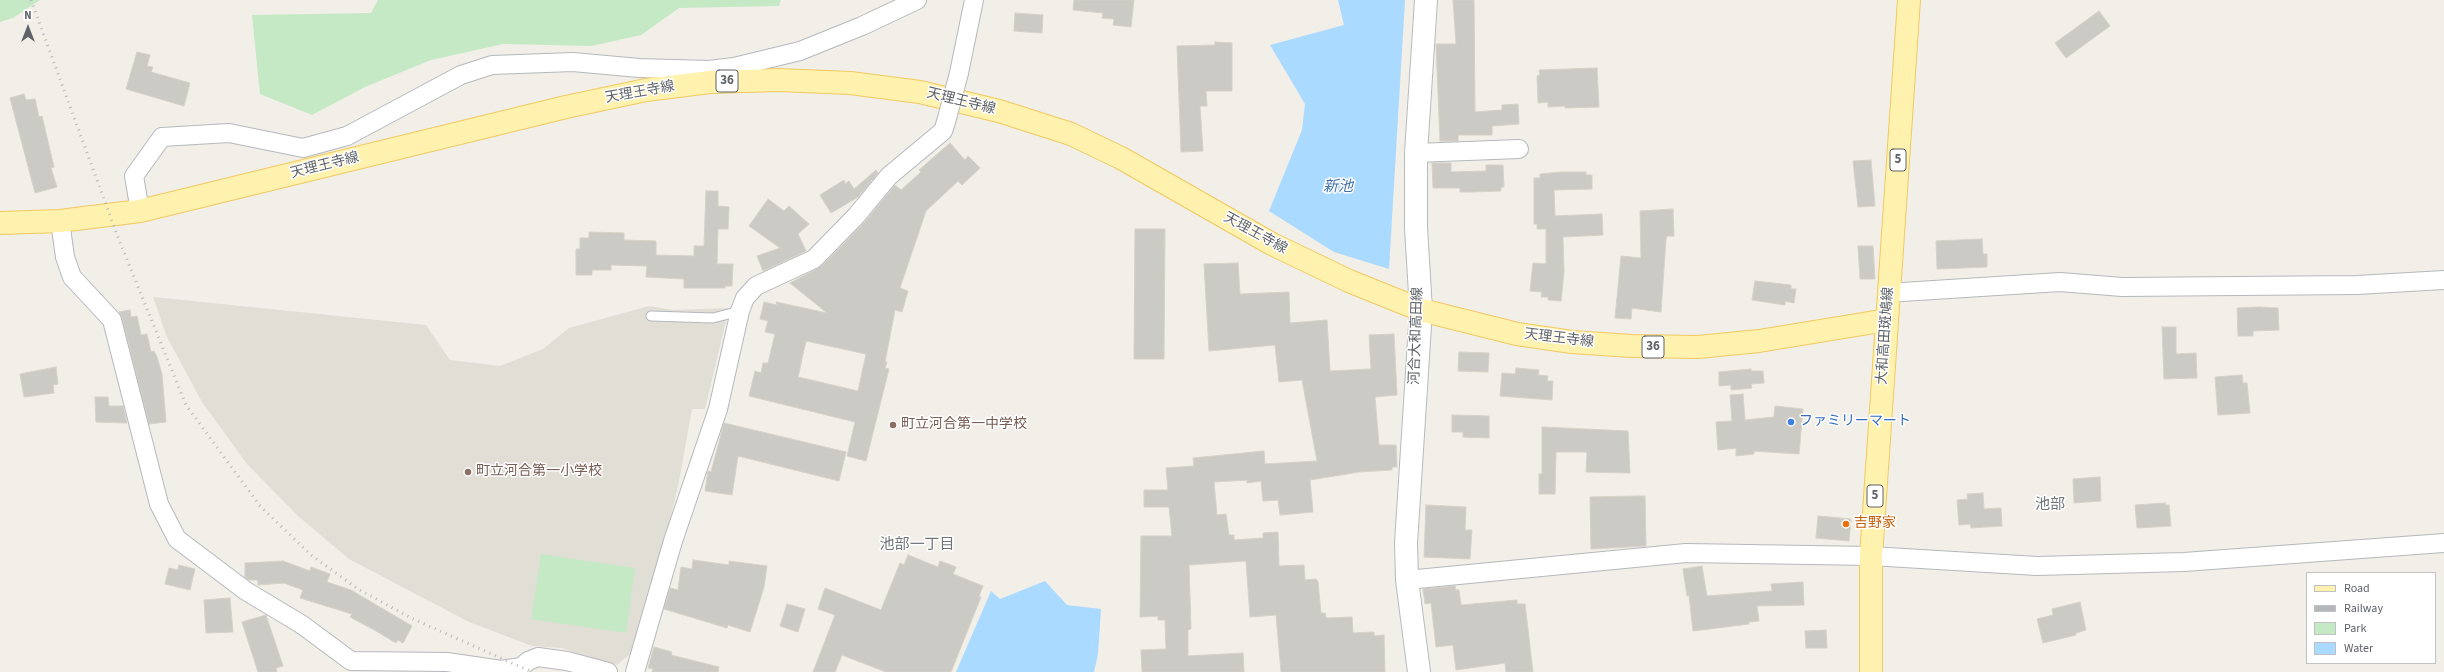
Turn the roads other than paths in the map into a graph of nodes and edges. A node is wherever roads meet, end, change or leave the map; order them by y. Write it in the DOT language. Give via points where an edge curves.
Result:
graph roads {
  1 [pos="918,0"];
  2 [pos="974,0"];
  3 [pos="1426,0"];
  4 [pos="1909,0"];
  5 [pos="1519,149"];
  6 [pos="1416,153"];
  7 [pos="140,210"];
  8 [pos="60,221"];
  9 [pos="0,223"];
  10 [pos="2444,280"];
  11 [pos="1889,291"];
  12 [pos="1421,310"];
  13 [pos="740,311"];
  14 [pos="652,316"];
  15 [pos="1887,320"];
  16 [pos="2444,543"];
  17 [pos="1870,556"];
  18 [pos="1407,580"];
  19 [pos="522,670"];
  20 [pos="608,672"];
  21 [pos="635,672"];
  22 [pos="1419,672"];
  23 [pos="1870,672"];
  1 -- 7 [label="street" via="800,51 734,67 708,70 639,68 573,62 492,65 461,75 346,136 303,148 229,133 162,137 134,176"];
  2 -- 13 [label="street, bridge" via="959,73 943,131 889,176 856,216 814,259 756,286 745,298"];
  3 -- 6 [label="main road, 河合大和高田線"];
  4 -- 11 [label="main road, 大和高田斑鳩線 / 5"];
  5 -- 6 [label="street"];
  6 -- 12 [label="main road, 河合大和高田線" via="1416,228"];
  7 -- 8 [label="main road, 天理王寺線 / 36"];
  7 -- 12 [label="main road, 天理王寺線 / 36" via="559,108 646,90 710,82 779,80 850,83 920,92 999,111 1071,134 1121,158 1272,244 1349,281"];
  8 -- 9 [label="main road, 天理王寺線 / 36"];
  8 -- 19 [label="street" via="65,257 72,277 112,320 159,504 177,539 246,591 301,624 352,661 447,662 501,670"];
  10 -- 11 [label="street" via="2357,284 2130,287 2060,282"];
  11 -- 15 [label="main road, 大和高田斑鳩線 / 5"];
  12 -- 15 [label="main road, 天理王寺線 / 36" via="1517,334 1572,342 1631,346 1698,347 1758,341"];
  12 -- 18 [label="main road, 河合大和高田線" via="1406,543"];
  13 -- 14 [label="lane" via="713,318"];
  13 -- 21 [label="street" via="718,409 673,541"];
  15 -- 17 [label="main road, 大和高田斑鳩線 / 5"];
  16 -- 17 [label="street" via="2184,562 2037,566"];
  17 -- 18 [label="street" via="1686,553"];
  17 -- 23 [label="main road, 大和高田斑鳩線 / 5"];
  18 -- 22 [label="main road, 河合大和高田線"];
  19 -- 20 [label="street" via="528,661 538,657"];
}
